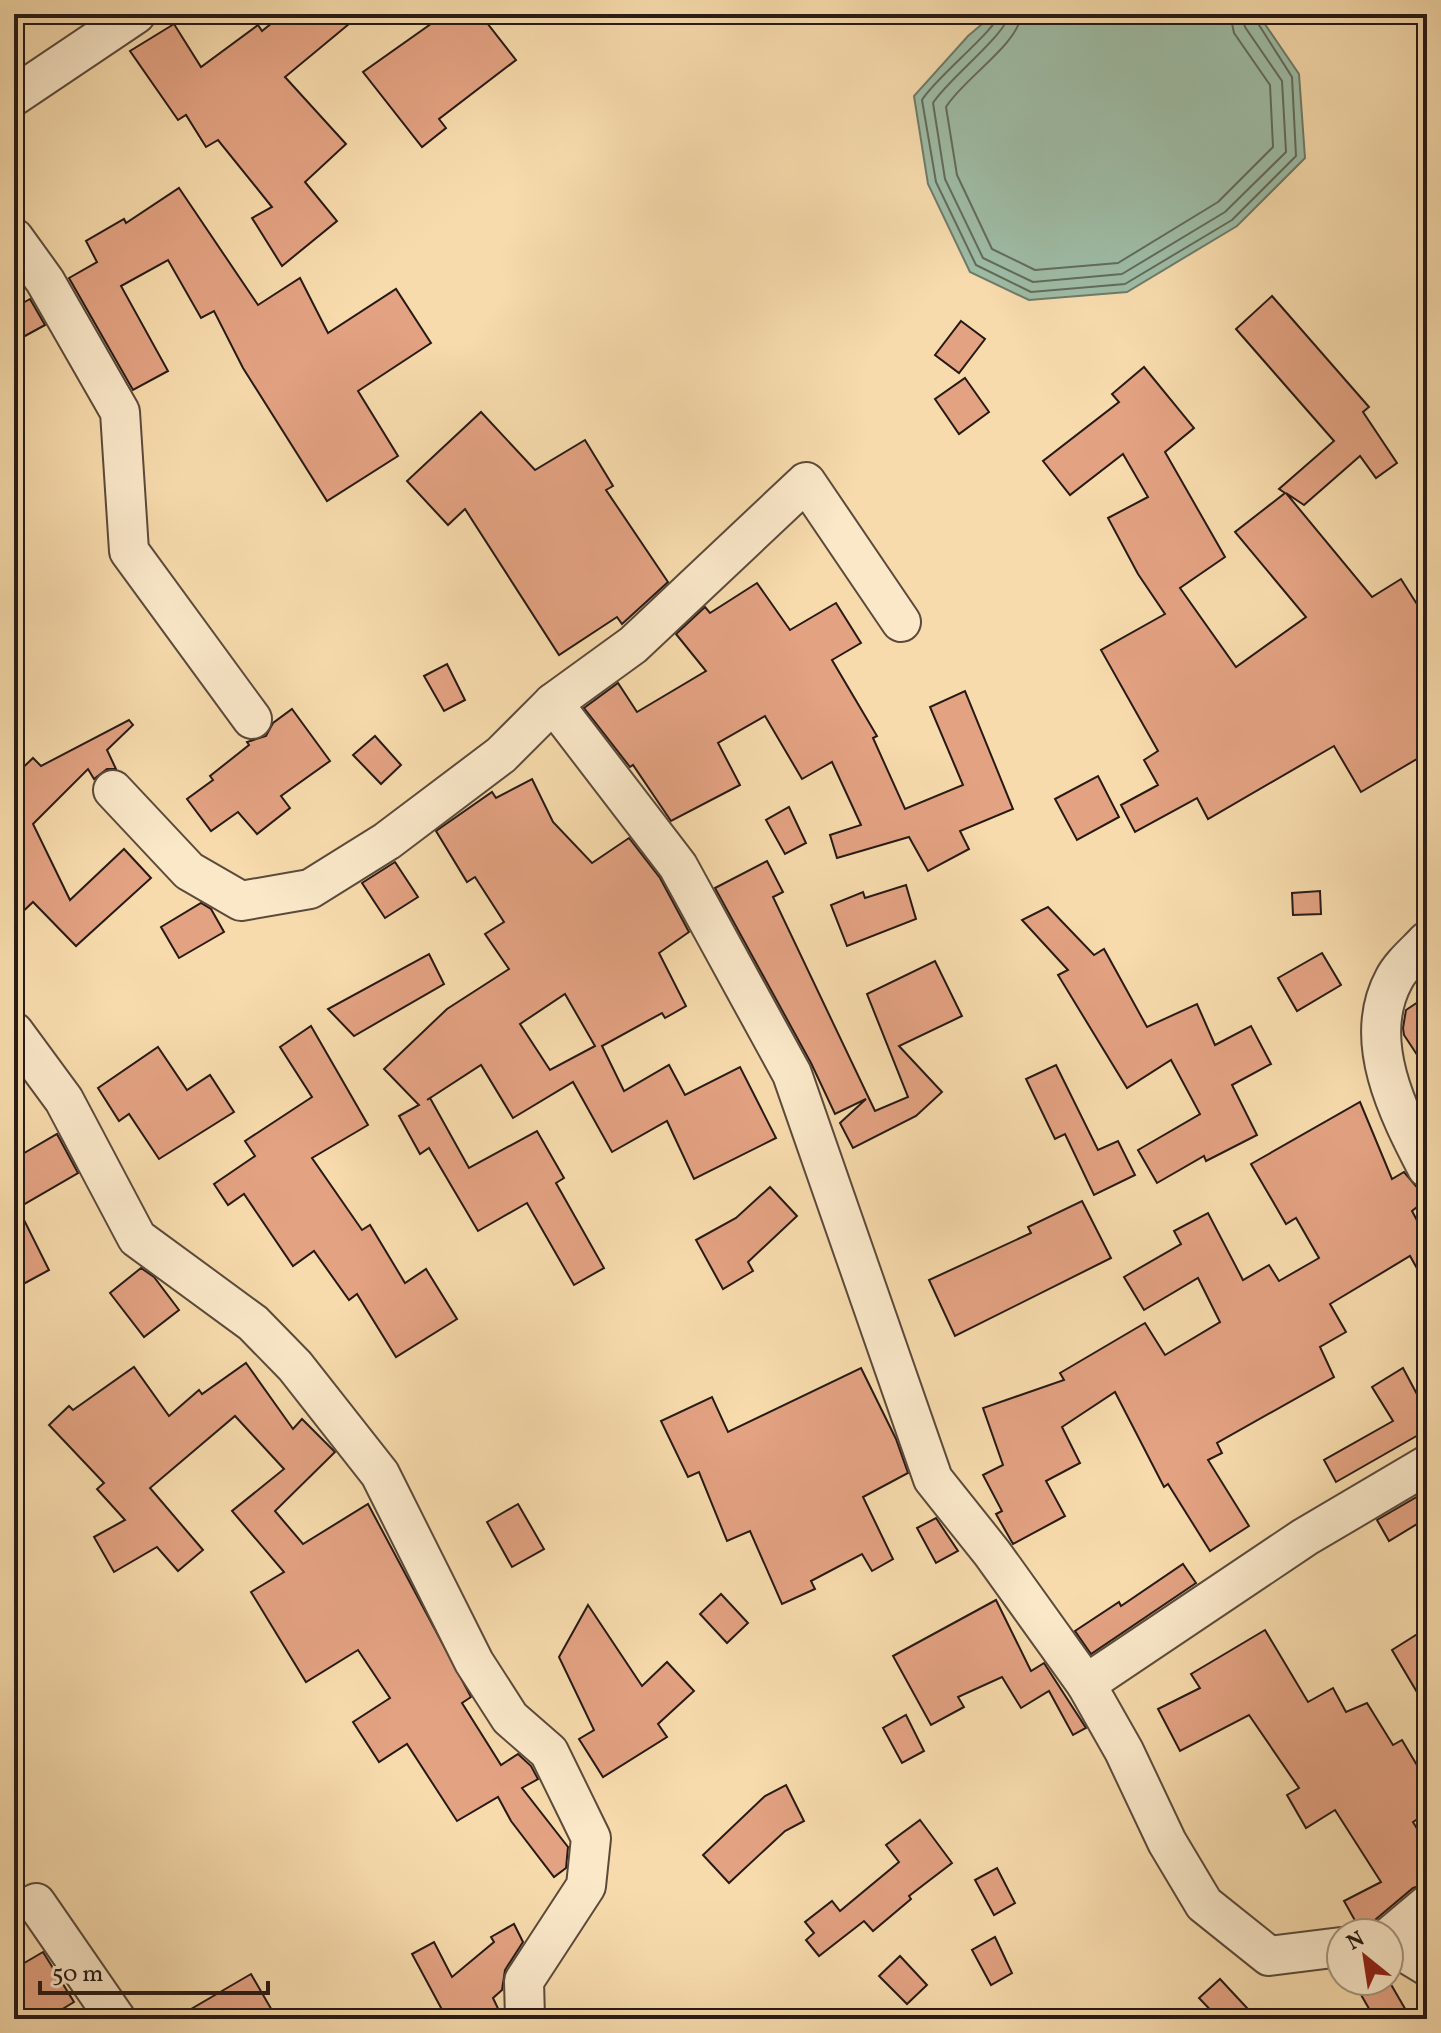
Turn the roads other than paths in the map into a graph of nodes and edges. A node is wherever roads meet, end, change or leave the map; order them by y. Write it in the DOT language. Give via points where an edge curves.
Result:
graph roads {
  1 [pos="136,14"];
  2 [pos="14,96"];
  3 [pos="14,238"];
  4 [pos="901,622"];
  5 [pos="553,703"];
  6 [pos="252,719"];
  7 [pos="113,790"];
  8 [pos="1427,941"];
  9 [pos="14,1032"];
  10 [pos="1427,1168"];
  11 [pos="1427,1465"];
  12 [pos="1086,1684"];
  13 [pos="36,1903"];
  14 [pos="1427,1905"];
  15 [pos="1405,1924"];
  16 [pos="1325,1949"];
  17 [pos="1405,1953"];
  18 [pos="1427,1966"];
  19 [pos="116,2019"];
  20 [pos="525,2019"];
  1 -- 2 [label="street"];
  3 -- 6 [label="street" via="45,281 120,412 129,551"];
  4 -- 5 [label="street" via="806,482 633,645"];
  5 -- 7 [label="street" via="501,755 387,841 310,889 241,901 189,871"];
  5 -- 12 [label="street" via="678,866 792,1074 933,1479"];
  8 -- 10 [label="street" via="1394,977 1379,1020 1390,1087"];
  9 -- 20 [label="street" via="64,1100 137,1238 253,1323 295,1366 380,1474 474,1662 510,1718 549,1752 591,1838 586,1886 524,1981"];
  11 -- 12 [label="street" via="1305,1537"];
  12 -- 16 [label="street" via="1204,1904 1269,1956"];
  13 -- 19 [label="street"];
  14 -- 15 [label="street"];
  17 -- 18 [label="street"];
}
